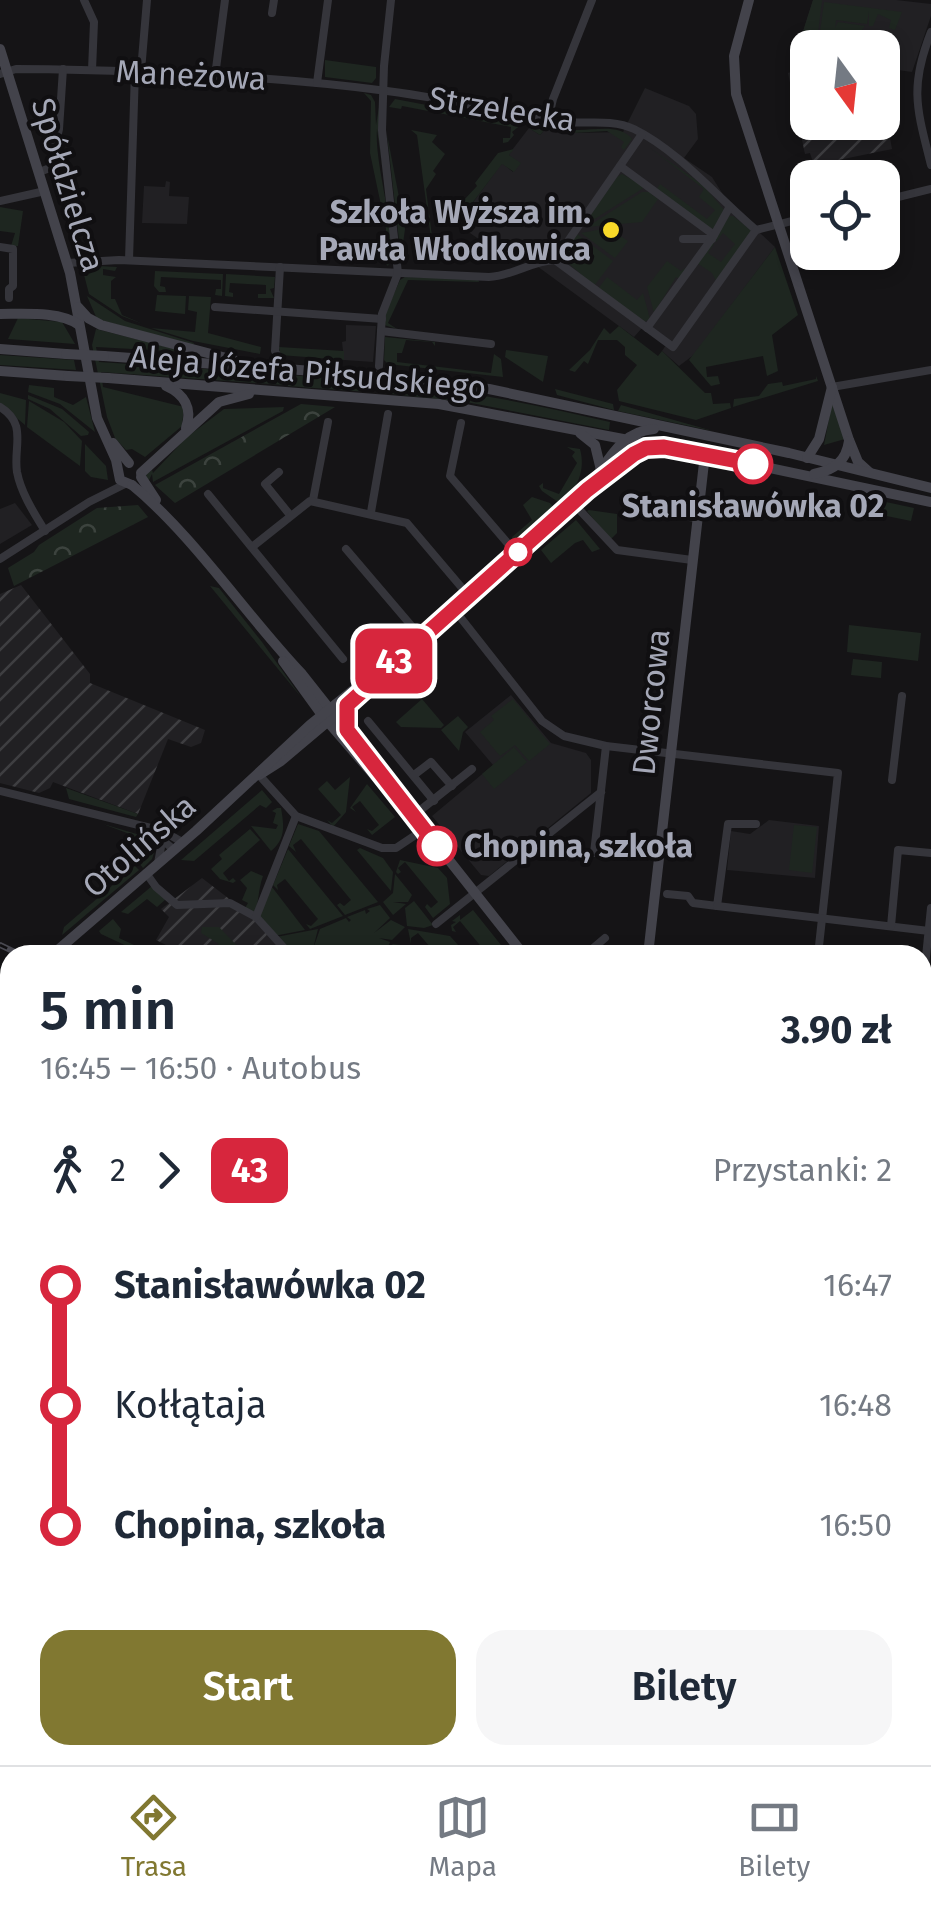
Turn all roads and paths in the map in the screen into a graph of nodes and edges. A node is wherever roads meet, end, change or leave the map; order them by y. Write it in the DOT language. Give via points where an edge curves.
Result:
graph roads {
  1 [pos="84,0"];
  2 [pos="147,0"];
  3 [pos="225,0"];
  4 [pos="274,0"];
  5 [pos="328,0"];
  6 [pos="391,0"];
  7 [pos="592,0"];
  8 [pos="749,0"];
  9 [pos="272,13"];
  10 [pos="931,32"];
  11 [pos="0,49"];
  12 [pos="920,60"];
  13 [pos="931,61"];
  14 [pos="63,69"];
  15 [pos="92,70"];
  16 [pos="138,71"];
  17 [pos="4,73"];
  18 [pos="216,76"];
  19 [pos="317,82"];
  20 [pos="383,90"];
  21 [pos="548,120"];
  22 [pos="642,134"];
  23 [pos="928,142"];
  24 [pos="620,166"];
  25 [pos="931,166"];
  26 [pos="39,172"];
  27 [pos="931,189"];
  28 [pos="45,191"];
  29 [pos="900,196"];
  30 [pos="665,200"];
  31 [pos="0,201"];
  32 [pos="729,208"];
  33 [pos="659,209"];
  34 [pos="790,222"];
  35 [pos="778,224"];
  36 [pos="756,230"];
  37 [pos="713,237"];
  38 [pos="683,239"];
  39 [pos="0,248"];
  40 [pos="129,260"];
  41 [pos="555,260"];
  42 [pos="67,263"];
  43 [pos="280,267"];
  44 [pos="398,273"];
  45 [pos="9,298"];
  46 [pos="75,298"];
  47 [pos="215,307"];
  48 [pos="277,311"];
  49 [pos="0,314"];
  50 [pos="44,316"];
  51 [pos="382,319"];
  52 [pos="100,324"];
  53 [pos="648,328"];
  54 [pos="81,331"];
  55 [pos="381,331"];
  56 [pos="491,344"];
  57 [pos="0,349"];
  58 [pos="250,366"];
  59 [pos="284,368"];
  60 [pos="0,370"];
  61 [pos="931,370"];
  62 [pos="378,374"];
  63 [pos="156,382"];
  64 [pos="832,387"];
  65 [pos="280,391"];
  66 [pos="376,398"];
  67 [pos="0,408"];
  68 [pos="388,414"];
  69 [pos="615,416"];
  70 [pos="328,422"];
  71 [pos="461,423"];
  72 [pos="670,428"];
  73 [pos="185,430"];
  74 [pos="575,430"];
  75 [pos="628,438"];
  76 [pos="819,438"];
  77 [pos="850,440"];
  78 [pos="745,444"];
  79 [pos="664,447"];
  80 [pos="162,451"];
  81 [pos="705,454"];
  82 [pos="807,458"];
  83 [pos="131,463"];
  84 [pos="830,466"];
  85 [pos="606,470"];
  86 [pos="279,472"];
  87 [pos="875,474"];
  88 [pos="808,475"];
  89 [pos="129,477"];
  90 [pos="844,483"];
  91 [pos="931,488"];
  92 [pos="208,494"];
  93 [pos="313,500"];
  94 [pos="931,502"];
  95 [pos="573,504"];
  96 [pos="370,512"];
  97 [pos="665,514"];
  98 [pos="290,515"];
  99 [pos="697,518"];
  100 [pos="45,530"];
  101 [pos="252,547"];
  102 [pos="346,549"];
  103 [pos="516,553"];
  104 [pos="0,559"];
  105 [pos="692,560"];
  106 [pos="468,595"];
  107 [pos="453,608"];
  108 [pos="421,637"];
  109 [pos="343,659"];
  110 [pos="314,696"];
  111 [pos="902,696"];
  112 [pos="344,702"];
  113 [pos="328,715"];
  114 [pos="368,721"];
  115 [pos="312,729"];
  116 [pos="343,733"];
  117 [pos="606,746"];
  118 [pos="671,752"];
  119 [pos="472,769"];
  120 [pos="259,775"];
  121 [pos="414,775"];
  122 [pos="892,780"];
  123 [pos="452,786"];
  124 [pos="0,791"];
  125 [pos="601,792"];
  126 [pos="434,801"];
  127 [pos="411,815"];
  128 [pos="296,816"];
  129 [pos="756,824"];
  130 [pos="148,830"];
  131 [pos="423,830"];
  132 [pos="177,846"];
  133 [pos="931,852"];
  134 [pos="594,853"];
  135 [pos="158,863"];
  136 [pos="146,873"];
  137 [pos="474,894"];
  138 [pos="667,894"];
  139 [pos="717,906"];
  140 [pos="931,908"];
  141 [pos="256,918"];
  142 [pos="822,919"];
  143 [pos="436,924"];
  144 [pos="891,926"];
  145 [pos="928,930"];
  146 [pos="605,938"];
  147 [pos="63,945"];
  148 [pos="281,945"];
  149 [pos="516,945"];
  150 [pos="597,945"];
  151 [pos="649,945"];
  152 [pos="819,945"];
  153 [pos="927,945"];
  1 -- 15 [label="street" via="94,22"];
  2 -- 16 [label="street"];
  3 -- 18 [label="street"];
  4 -- 9 [label="street"];
  5 -- 19 [label="street"];
  6 -- 20 [label="street, Strzelecka"];
  7 -- 21 [label="street"];
  8 -- 35 [label="main road" via="733,77"];
  10 -- 12 [label="street"];
  11 -- 17 [label="main road, Spółdzielcza"];
  12 -- 13 [label="street"];
  12 -- 23 [label="street" via="916,91"];
  14 -- 15 [label="street, Maneżowa"];
  14 -- 17 [label="street, Maneżowa"];
  14 -- 26 [label="street" via="50,168"];
  15 -- 16 [label="street, Maneżowa"];
  16 -- 18 [label="street, Maneżowa"];
  16 -- 40 [label="street"];
  17 -- 26 [label="main road, Spółdzielcza"];
  18 -- 19 [label="street, Maneżowa"];
  19 -- 20 [label="street, Maneżowa"];
  20 -- 21 [label="street, Strzelecka"];
  20 -- 44 [label="street, Strzelecka"];
  21 -- 22 [label="street, Strzelecka" via="620,125"];
  22 -- 24 [label="street"];
  22 -- 32 [label="street, Strzelecka" via="707,182"];
  23 -- 25 [label="street"];
  24 -- 30 [label="street"];
  24 -- 41 [label="street"];
  26 -- 28 [label="main road, Spółdzielcza"];
  27 -- 29 [label="street"];
  28 -- 31 [label="street"];
  28 -- 42 [label="main road, Spółdzielcza"];
  30 -- 33 [label="street"];
  30 -- 37 [label="street"];
  32 -- 36 [label="street, Strzelecka"];
  32 -- 37 [label="street"];
  34 -- 35 [label="street"];
  35 -- 36 [label="street"];
  35 -- 64 [label="main road"];
  36 -- 53 [label="street" via="673,347"];
  37 -- 38 [label="street"];
  37 -- 53 [label="street"];
  39 -- 45 [label="street" via="13,249"];
  40 -- 42 [label="street"];
  40 -- 43 [label="street"];
  41 -- 44 [label="street" via="501,276"];
  41 -- 53 [label="street"];
  42 -- 46 [label="main road, Spółdzielcza"];
  43 -- 44 [label="street"];
  43 -- 48 [label="street"];
  44 -- 51 [label="street, Strzelecka"];
  46 -- 50 [label="main road"];
  46 -- 52 [label="main road"];
  46 -- 54 [label="main road, Spółdzielcza"];
  47 -- 48 [label="street"];
  48 -- 51 [label="street"];
  48 -- 59 [label="street" via="275,350"];
  49 -- 50 [label="main road"];
  50 -- 54 [label="main road" via="73,320"];
  51 -- 55 [label="street, Strzelecka"];
  52 -- 54 [label="main road"];
  52 -- 58 [label="main road"];
  54 -- 83 [label="main road, Spółdzielcza" via="106,431"];
  54 -- 89 [label="main road, Spółdzielcza" via="97,418"];
  55 -- 56 [label="street, Aleja Józefa Piłsudskiego"];
  55 -- 62 [label="street, Strzelecka"];
  57 -- 58 [label="main road, Aleja Józefa Piłsudskiego, bridge"];
  58 -- 59 [label="main road, Aleja Józefa Piłsudskiego"];
  59 -- 62 [label="main road, Aleja Józefa Piłsudskiego"];
  60 -- 63 [label="main road, Aleja Józefa Piłsudskiego, bridge"];
  61 -- 64 [label="street"];
  62 -- 66 [label="main road"];
  62 -- 69 [label="main road, Aleja Józefa Piłsudskiego"];
  63 -- 65 [label="main road, Aleja Józefa Piłsudskiego"];
  63 -- 73 [label="main road" via="185,401"];
  64 -- 76 [label="main road"];
  64 -- 77 [label="main road"];
  65 -- 66 [label="main road, Aleja Józefa Piłsudskiego"];
  65 -- 73 [label="main road" via="226,398"];
  66 -- 74 [label="main road, Aleja Józefa Piłsudskiego"];
  67 -- 100 [label="street" via="18,427 17,474"];
  68 -- 96 [label="street"];
  69 -- 72 [label="main road, Aleja Józefa Piłsudskiego"];
  69 -- 75 [label="main road"];
  70 -- 93 [label="street"];
  71 -- 103 [label="street" via="450,476"];
  72 -- 75 [label="main road"];
  72 -- 78 [label="main road, Aleja Józefa Piłsudskiego"];
  73 -- 80 [label="main road"];
  74 -- 75 [label="main road, Aleja Józefa Piłsudskiego"];
  74 -- 85 [label="main road" via="594,445"];
  75 -- 79 [label="main road, Aleja Józefa Piłsudskiego"];
  75 -- 85 [label="main road, Otolińska"];
  76 -- 82 [label="main road"];
  76 -- 84 [label="main road"];
  77 -- 84 [label="main road" via="846,454"];
  77 -- 87 [label="main road" via="856,459"];
  78 -- 81 [label="main road"];
  78 -- 82 [label="main road, Aleja Józefa Piłsudskiego"];
  79 -- 81 [label="main road, Aleja Józefa Piłsudskiego"];
  79 -- 85 [label="main road, Otolińska" via="641,450"];
  80 -- 83 [label="main road"];
  80 -- 89 [label="main road"];
  81 -- 88 [label="main road, Aleja Józefa Piłsudskiego"];
  81 -- 99 [label="main road, Dworcowa"];
  82 -- 84 [label="main road, Aleja Józefa Piłsudskiego"];
  83 -- 89 [label="main road"];
  84 -- 87 [label="main road, Aleja Józefa Piłsudskiego"];
  84 -- 88 [label="main road"];
  84 -- 90 [label="main road"];
  85 -- 95 [label="main road, Otolińska"];
  86 -- 98 [label="street" via="264,484"];
  87 -- 91 [label="main road, Aleja Józefa Piłsudskiego"];
  88 -- 90 [label="main road, Aleja Józefa Piłsudskiego"];
  89 -- 100 [label="street"];
  89 -- 110 [label="main road, Spółdzielcza"];
  90 -- 94 [label="main road, Aleja Józefa Piłsudskiego"];
  92 -- 101 [label="street"];
  93 -- 96 [label="street"];
  93 -- 98 [label="street"];
  95 -- 103 [label="main road, Otolińska"];
  95 -- 105 [label="street" via="613,548"];
  96 -- 106 [label="street" via="407,523"];
  97 -- 99 [label="street"];
  98 -- 101 [label="street"];
  99 -- 105 [label="main road, Dworcowa"];
  100 -- 104 [label="street"];
  101 -- 109 [label="street"];
  102 -- 108 [label="street"];
  103 -- 106 [label="main road, Otolińska"];
  105 -- 118 [label="main road, Dworcowa"];
  106 -- 107 [label="main road, Otolińska"];
  107 -- 108 [label="main road, Otolińska"];
  107 -- 117 [label="street" via="542,721 564,736"];
  108 -- 112 [label="main road, Otolińska"];
  110 -- 112 [label="main road"];
  110 -- 113 [label="main road, Spółdzielcza"];
  110 -- 115 [label="main road"];
  111 -- 122 [label="street"];
  112 -- 113 [label="main road, Otolińska"];
  112 -- 116 [label="main road"];
  113 -- 115 [label="main road, Otolińska"];
  113 -- 116 [label="main road, Spółdzielcza"];
  114 -- 121 [label="street"];
  115 -- 116 [label="main road"];
  115 -- 120 [label="main road, Otolińska"];
  116 -- 127 [label="main road, Spółdzielcza"];
  117 -- 118 [label="street"];
  117 -- 125 [label="street"];
  118 -- 142 [label="street" via="838,772"];
  118 -- 151 [label="main road, Dworcowa"];
  119 -- 123 [label="street"];
  120 -- 128 [label="street"];
  120 -- 132 [label="main road, Otolińska"];
  121 -- 123 [label="street" via="431,762"];
  121 -- 126 [label="street"];
  123 -- 126 [label="street"];
  124 -- 130 [label="street"];
  125 -- 134 [label="street"];
  125 -- 137 [label="street"];
  126 -- 127 [label="street"];
  127 -- 131 [label="main road, Spółdzielcza"];
  128 -- 131 [label="street" via="390,850"];
  128 -- 141 [label="street"];
  129 -- 139 [label="street" via="728,824"];
  130 -- 132 [label="street" via="168,832"];
  130 -- 135 [label="street" via="160,845"];
  131 -- 137 [label="main road, Spółdzielcza"];
  132 -- 135 [label="main road, Otolińska"];
  133 -- 144 [label="street" via="898,850"];
  135 -- 136 [label="main road, Otolińska"];
  136 -- 141 [label="street" via="177,905 222,901"];
  136 -- 147 [label="main road, Otolińska"];
  137 -- 143 [label="street"];
  137 -- 149 [label="main road, Spółdzielcza"];
  138 -- 139 [label="street"];
  139 -- 142 [label="street"];
  140 -- 145 [label="street"];
  141 -- 148 [label="street"];
  142 -- 144 [label="street"];
  142 -- 152 [label="street"];
  144 -- 145 [label="street"];
  145 -- 153 [label="street"];
  146 -- 150 [label="street"];
}
